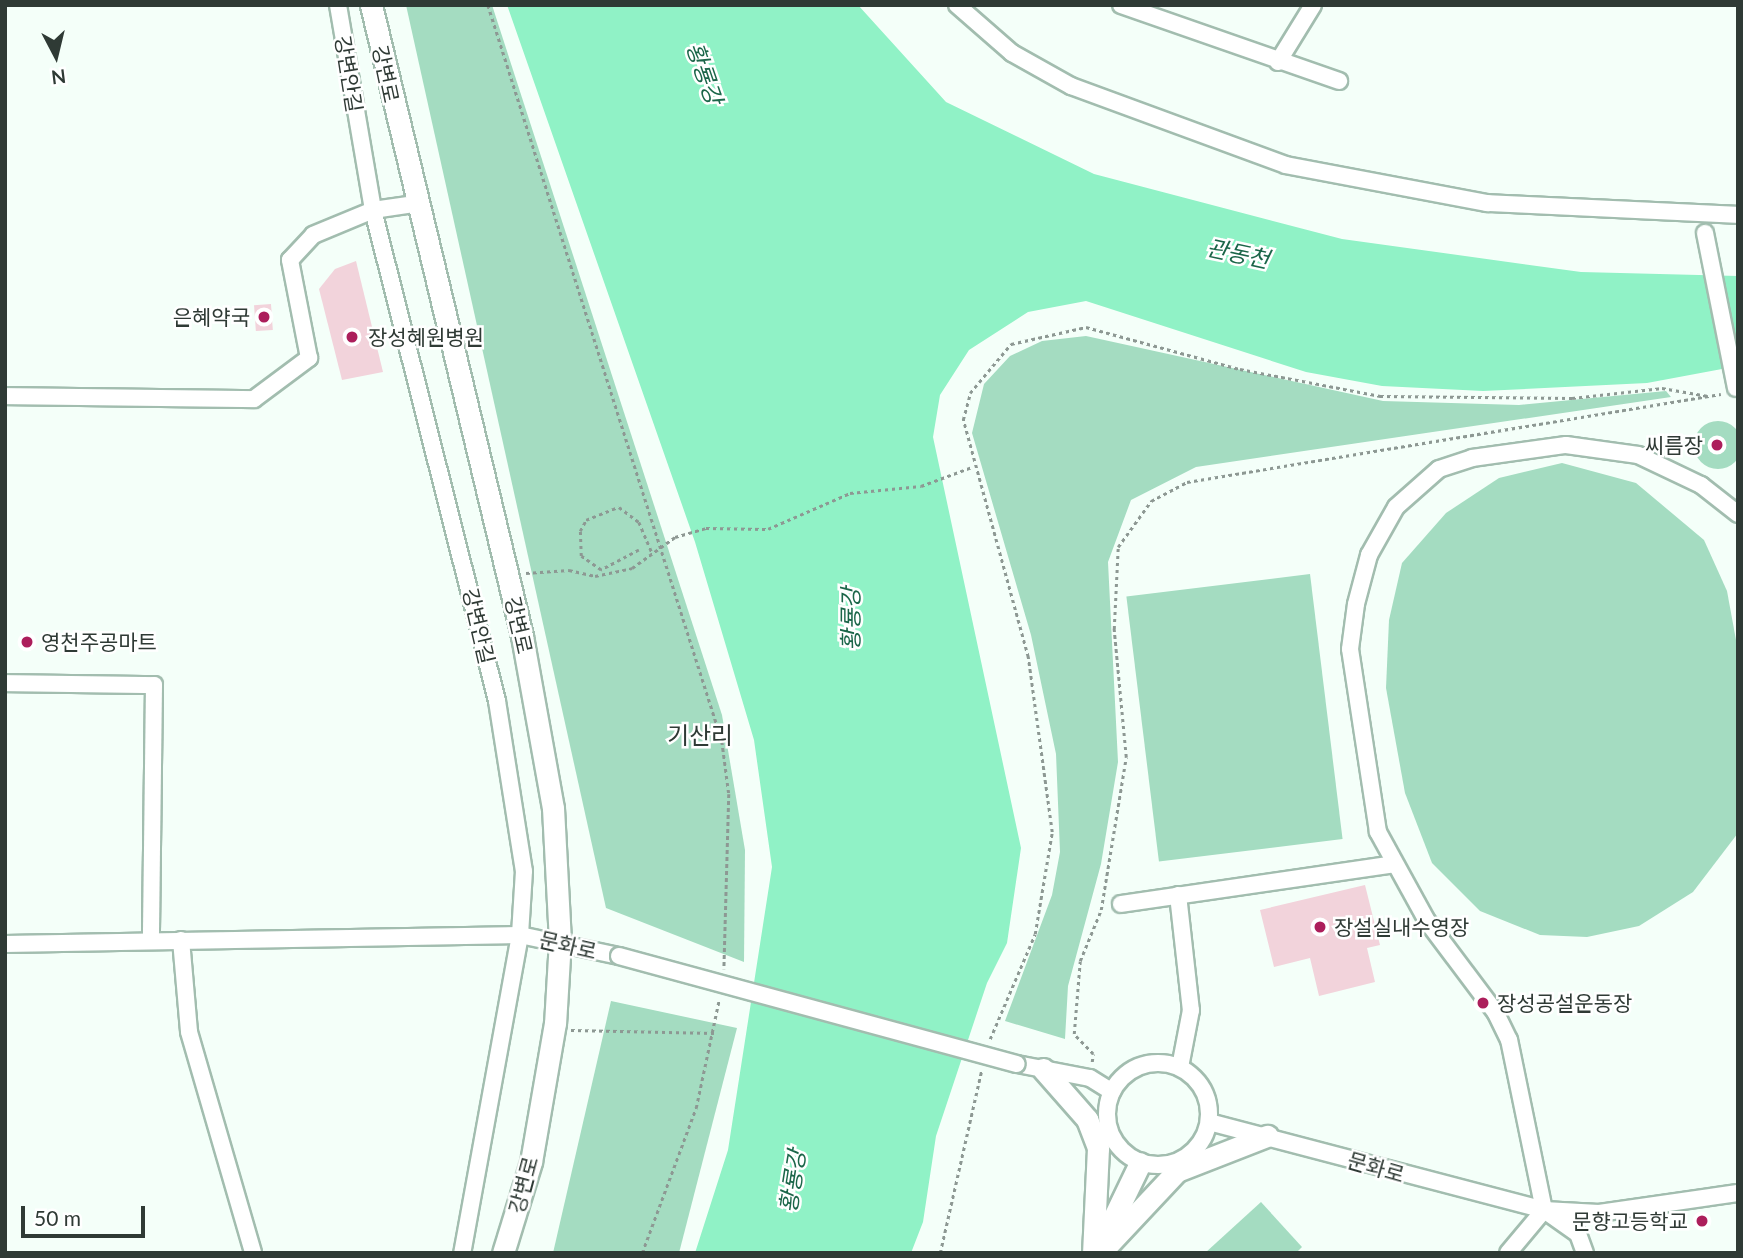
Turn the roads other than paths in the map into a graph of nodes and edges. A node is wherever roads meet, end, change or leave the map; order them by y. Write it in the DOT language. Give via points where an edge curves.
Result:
graph roads {
  1 [pos="338,5"];
  2 [pos="371,5"];
  3 [pos="957,5"];
  4 [pos="1311,6"];
  5 [pos="1128,7"];
  6 [pos="1278,62"];
  7 [pos="1339,81"];
  8 [pos="414,204"];
  9 [pos="373,210"];
  10 [pos="1738,215"];
  11 [pos="1705,233"];
  12 [pos="1732,390"];
  13 [pos="5,396"];
  14 [pos="1738,514"];
  15 [pos="5,683"];
  16 [pos="1394,864"];
  17 [pos="1178,895"];
  18 [pos="1121,904"];
  19 [pos="520,935"];
  20 [pos="151,940"];
  21 [pos="181,940"];
  22 [pos="560,940"];
  23 [pos="5,944"];
  24 [pos="1180,1068"];
  25 [pos="1043,1069"];
  26 [pos="1112,1092"];
  27 [pos="1209,1122"];
  28 [pos="1267,1136"];
  29 [pos="1140,1163"];
  30 [pos="1738,1193"];
  31 [pos="1544,1210"];
  32 [pos="253,1253"];
  33 [pos="462,1253"];
  34 [pos="503,1253"];
  35 [pos="1097,1253"];
  36 [pos="1508,1253"];
  37 [pos="1585,1253"];
  1 -- 9 [label="street, 강변안길"];
  2 -- 8 [label="main road, 강변로"];
  3 -- 10 [label="street" via="1009,51 1071,86 1286,164 1487,203"];
  4 -- 6 [label="street"];
  5 -- 6 [label="street"];
  6 -- 7 [label="street"];
  8 -- 9 [label="street"];
  8 -- 22 [label="main road, 강변로" via="507,576 548,766"];
  9 -- 13 [label="street" via="313,235 290,260 309,358 254,399"];
  9 -- 19 [label="street, 강변안길" via="452,504 512,773 524,871"];
  11 -- 12 [label="street"];
  14 -- 16 [label="street" via="1674,470 1638,455 1586,446 1538,446 1472,458 1415,486 1369,555 1350,649 1372,811"];
  15 -- 20 [label="street" via="154,685"];
  16 -- 17 [label="street"];
  16 -- 31 [label="street" via="1509,1040"];
  17 -- 18 [label="street"];
  17 -- 24 [label="street" via="1191,1010"];
  19 -- 21 [label="street, 문화로"];
  19 -- 22 [label="street, 문화로"];
  19 -- 33 [label="street, 강변안길"];
  20 -- 21 [label="street, 문화로"];
  20 -- 23 [label="street, 문화로"];
  21 -- 32 [label="street" via="189,1032"];
  22 -- 25 [label="street, 문화로, bridge"];
  22 -- 34 [label="main road, 강변로" via="554,1028 531,1162"];
  24 -- 26 [label="street" via="1147,1063 1132,1069"];
  24 -- 27 [label="street" via="1204,1090"];
  25 -- 26 [label="street, 문화로" via="1090,1078"];
  25 -- 35 [label="main road" via="1087,1119 1098,1148"];
  26 -- 29 [label="street" via="1108,1127 1125,1154"];
  27 -- 28 [label="street, 문화로"];
  27 -- 29 [label="street" via="1184,1159"];
  28 -- 31 [label="street, 문화로"];
  28 -- 35 [label="main road" via="1177,1171"];
  29 -- 35 [label="main road"];
  30 -- 31 [label="street, 문화로" via="1599,1213"];
  31 -- 36 [label="street"];
  31 -- 37 [label="street" via="1578,1234"];
}
